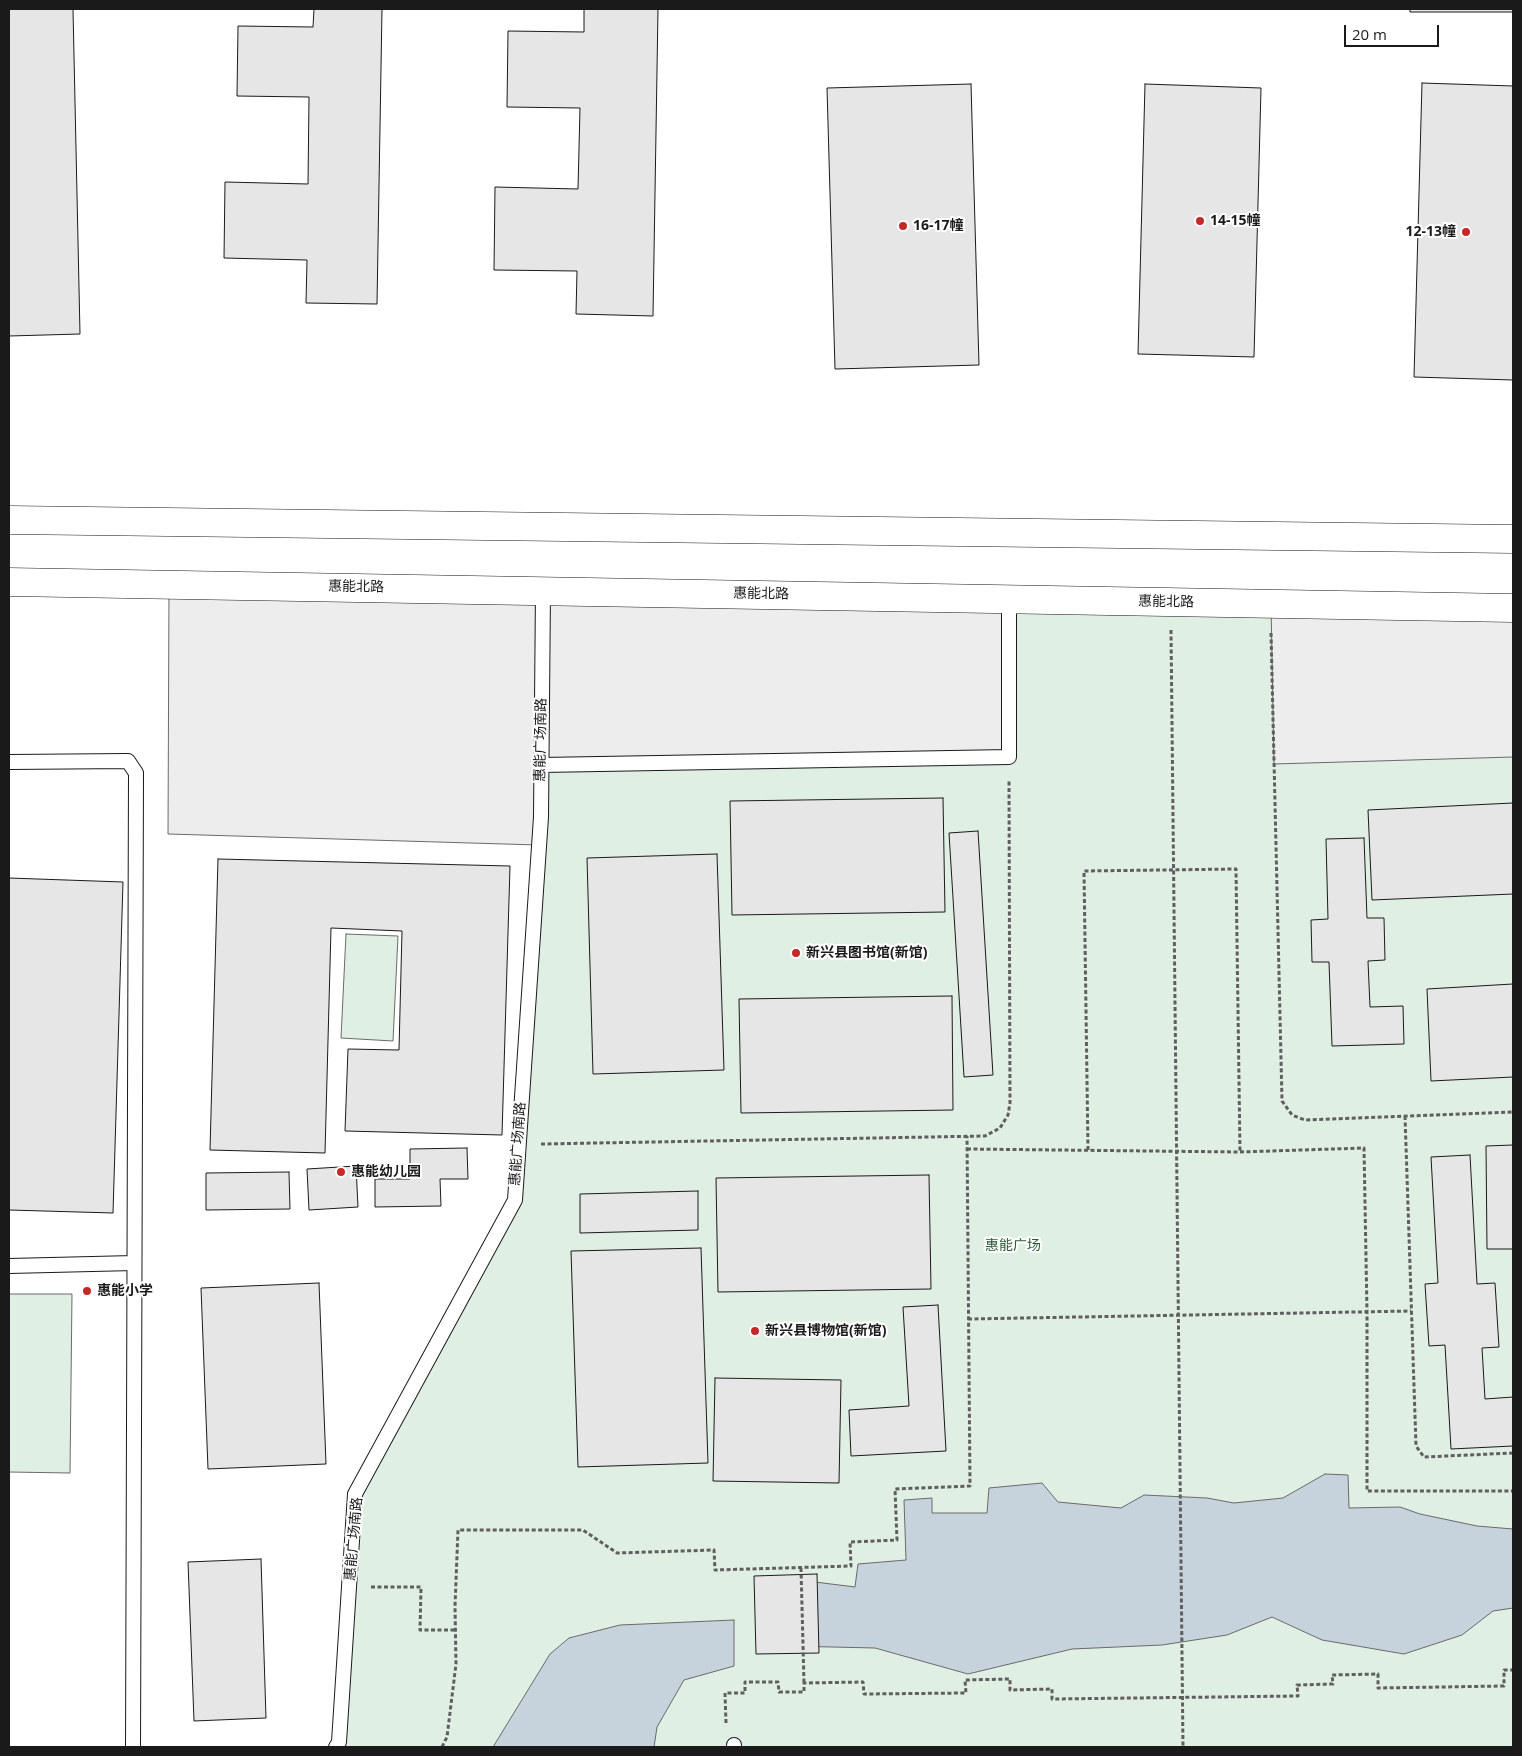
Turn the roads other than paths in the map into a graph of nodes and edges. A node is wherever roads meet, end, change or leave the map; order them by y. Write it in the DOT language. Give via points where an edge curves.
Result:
graph roads {
  1 [pos="9,520"];
  2 [pos="1513,539"];
  3 [pos="9,582"];
  4 [pos="543,590"];
  5 [pos="1009,599"];
  6 [pos="1513,608"];
  7 [pos="9,762"];
  8 [pos="541,765"];
  9 [pos="134,1263"];
  10 [pos="9,1266"];
  11 [pos="133,1747"];
  12 [pos="336,1747"];
  1 -- 2 [label="street"];
  3 -- 4 [label="street, 惠能北路"];
  4 -- 5 [label="street, 惠能北路"];
  4 -- 8 [label="lane, 惠能广场南路"];
  5 -- 6 [label="street, 惠能北路"];
  5 -- 8 [label="lane" via="1009,757"];
  7 -- 9 [label="lane" via="128,762 136,773"];
  8 -- 12 [label="lane, 惠能广场南路" via="515,1200 355,1494 339,1742"];
  9 -- 10 [label="lane"];
  9 -- 11 [label="lane"];
}
